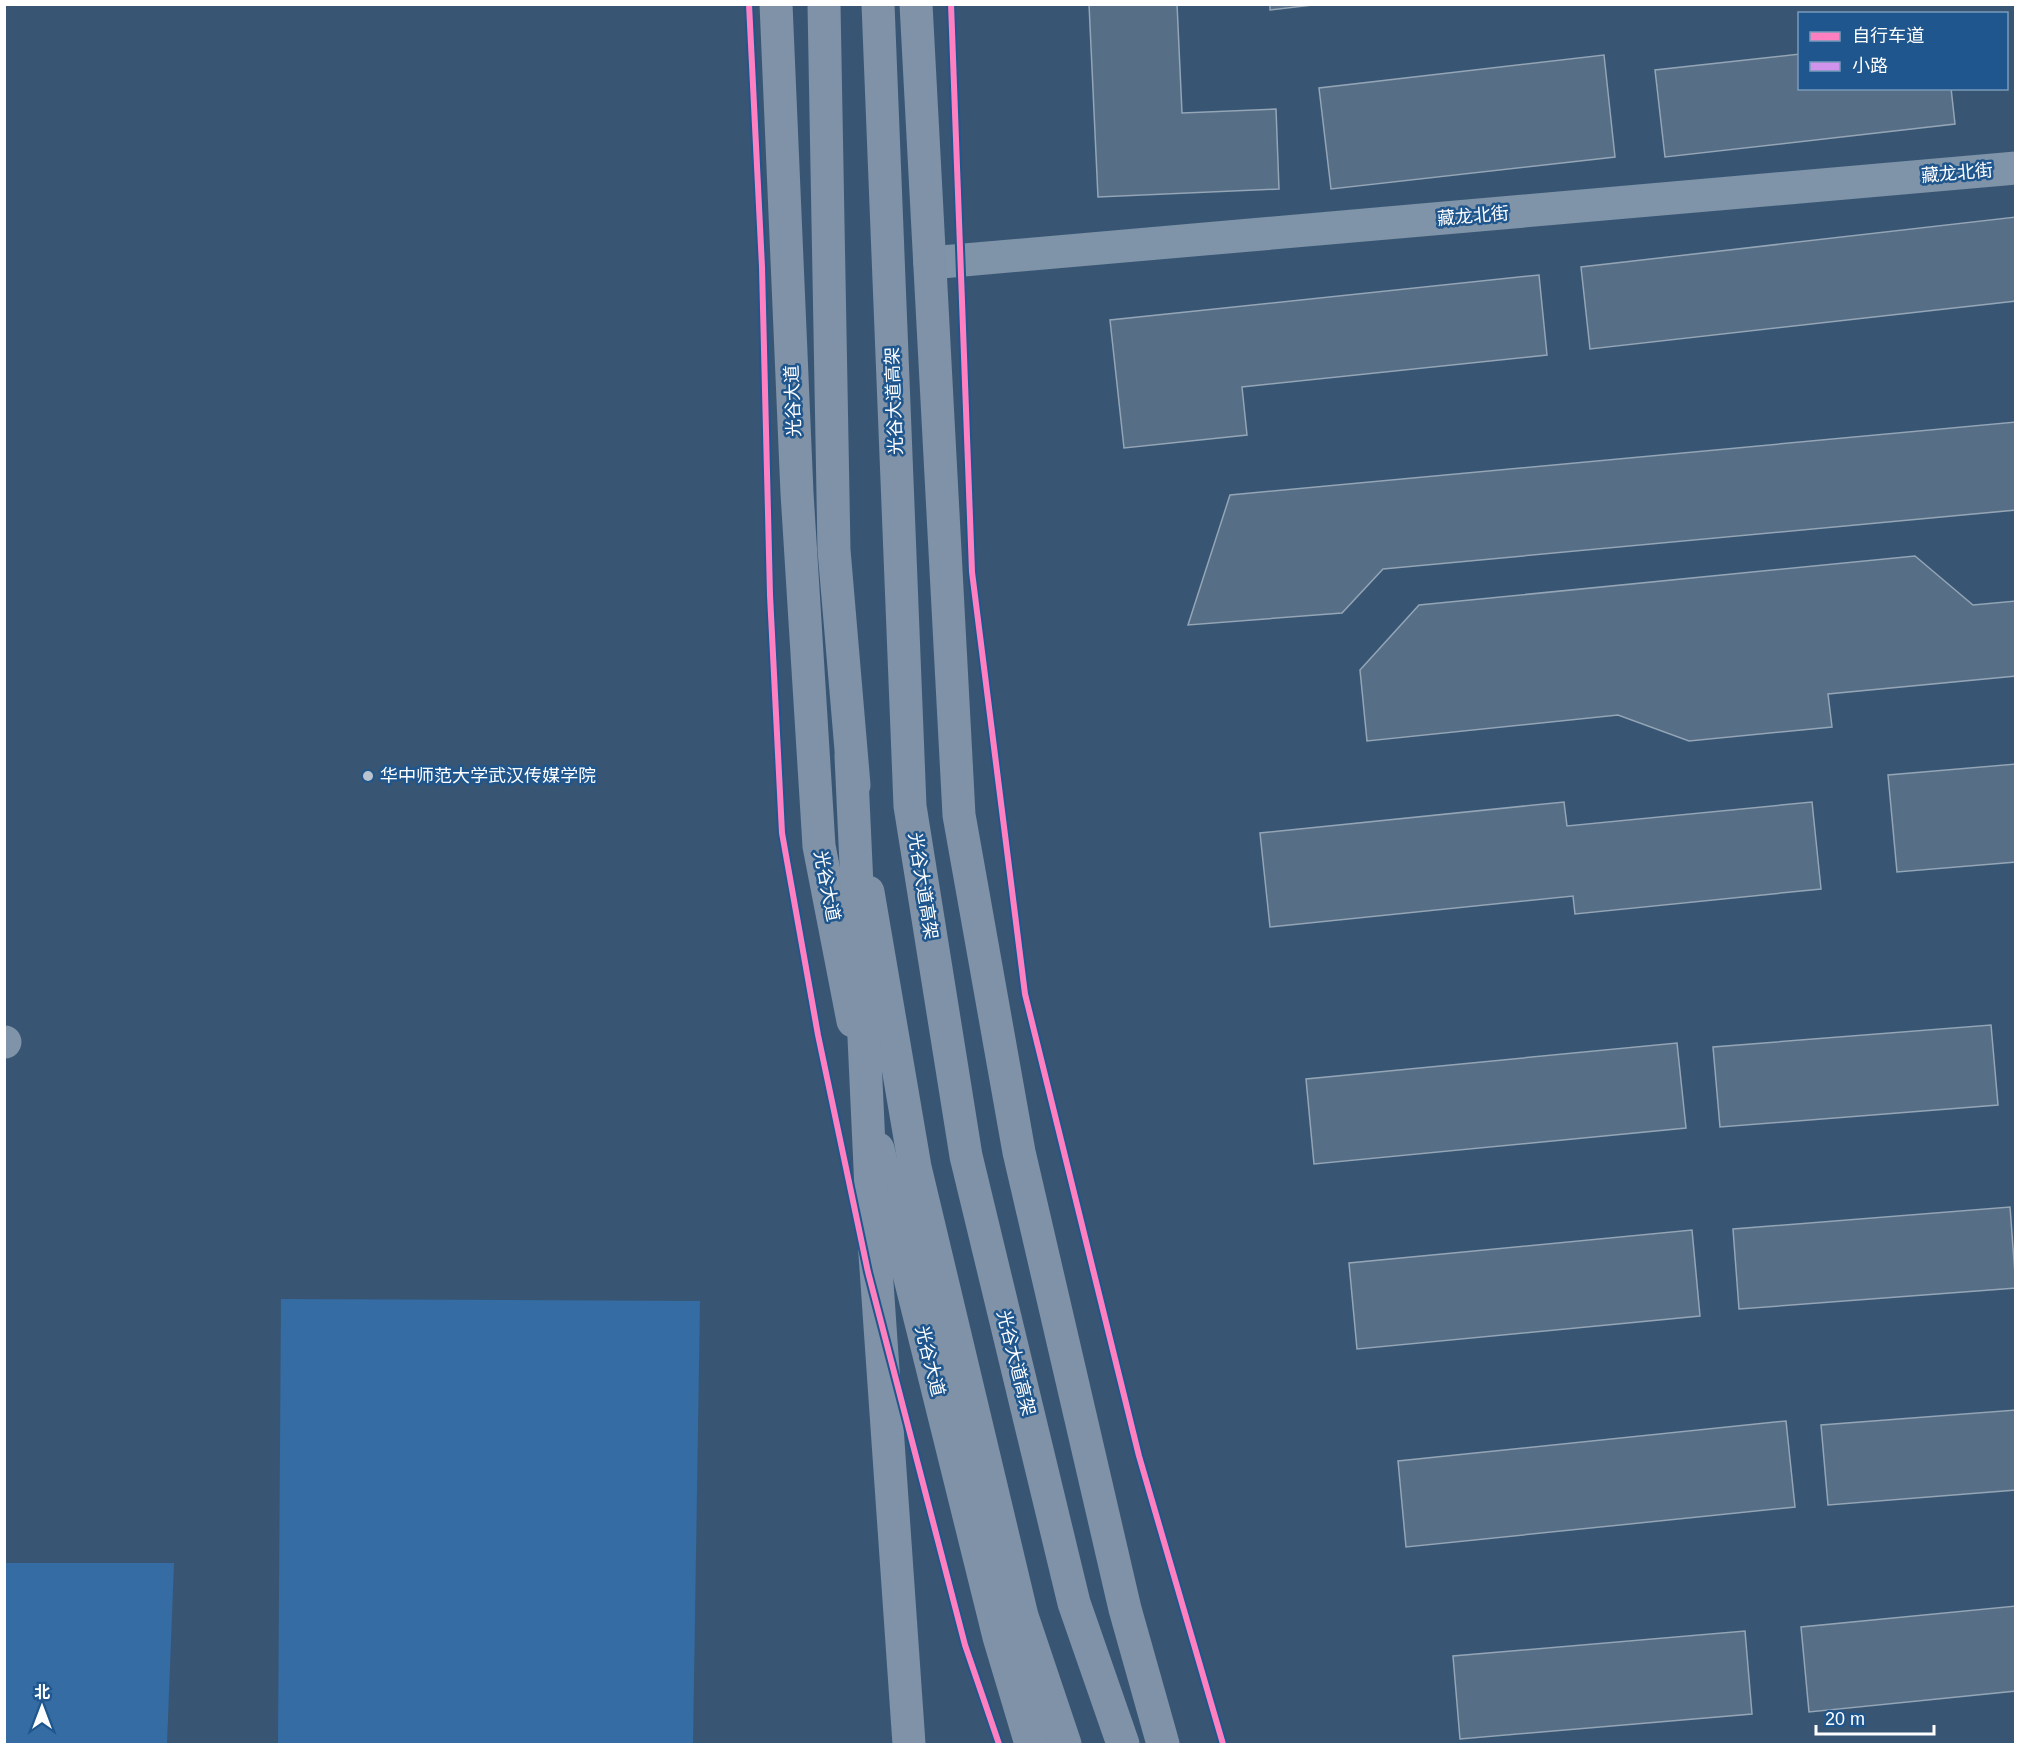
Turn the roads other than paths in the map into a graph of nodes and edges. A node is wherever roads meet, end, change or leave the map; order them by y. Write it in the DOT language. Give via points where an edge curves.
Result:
graph roads {
  1 [pos="776,4"];
  2 [pos="824,4"];
  3 [pos="878,4"];
  4 [pos="916,4"];
  5 [pos="2016,168"];
  6 [pos="930,263"];
  7 [pos="851,756"];
  8 [pos="909,1744"];
  9 [pos="1031,1744"];
  10 [pos="1065,1744"];
  11 [pos="1123,1744"];
  12 [pos="1163,1744"];
  1 -- 9 [label="main road, 光谷大道" via="796,493 819,846 882,1172 999,1637"];
  2 -- 7 [label="main road" via="834,550"];
  3 -- 11 [label="main road, 光谷大道高架" via="910,806 966,1156 1074,1603"];
  4 -- 6 [label="main road"];
  5 -- 6 [label="street, 藏龙北街"];
  6 -- 12 [label="main road" via="959,815 1020,1152 1125,1608"];
  7 -- 8 [label="main road, bridge" via="872,1211"];
  7 -- 10 [label="main road, bridge" via="857,827 915,1167 1022,1616"];
}
